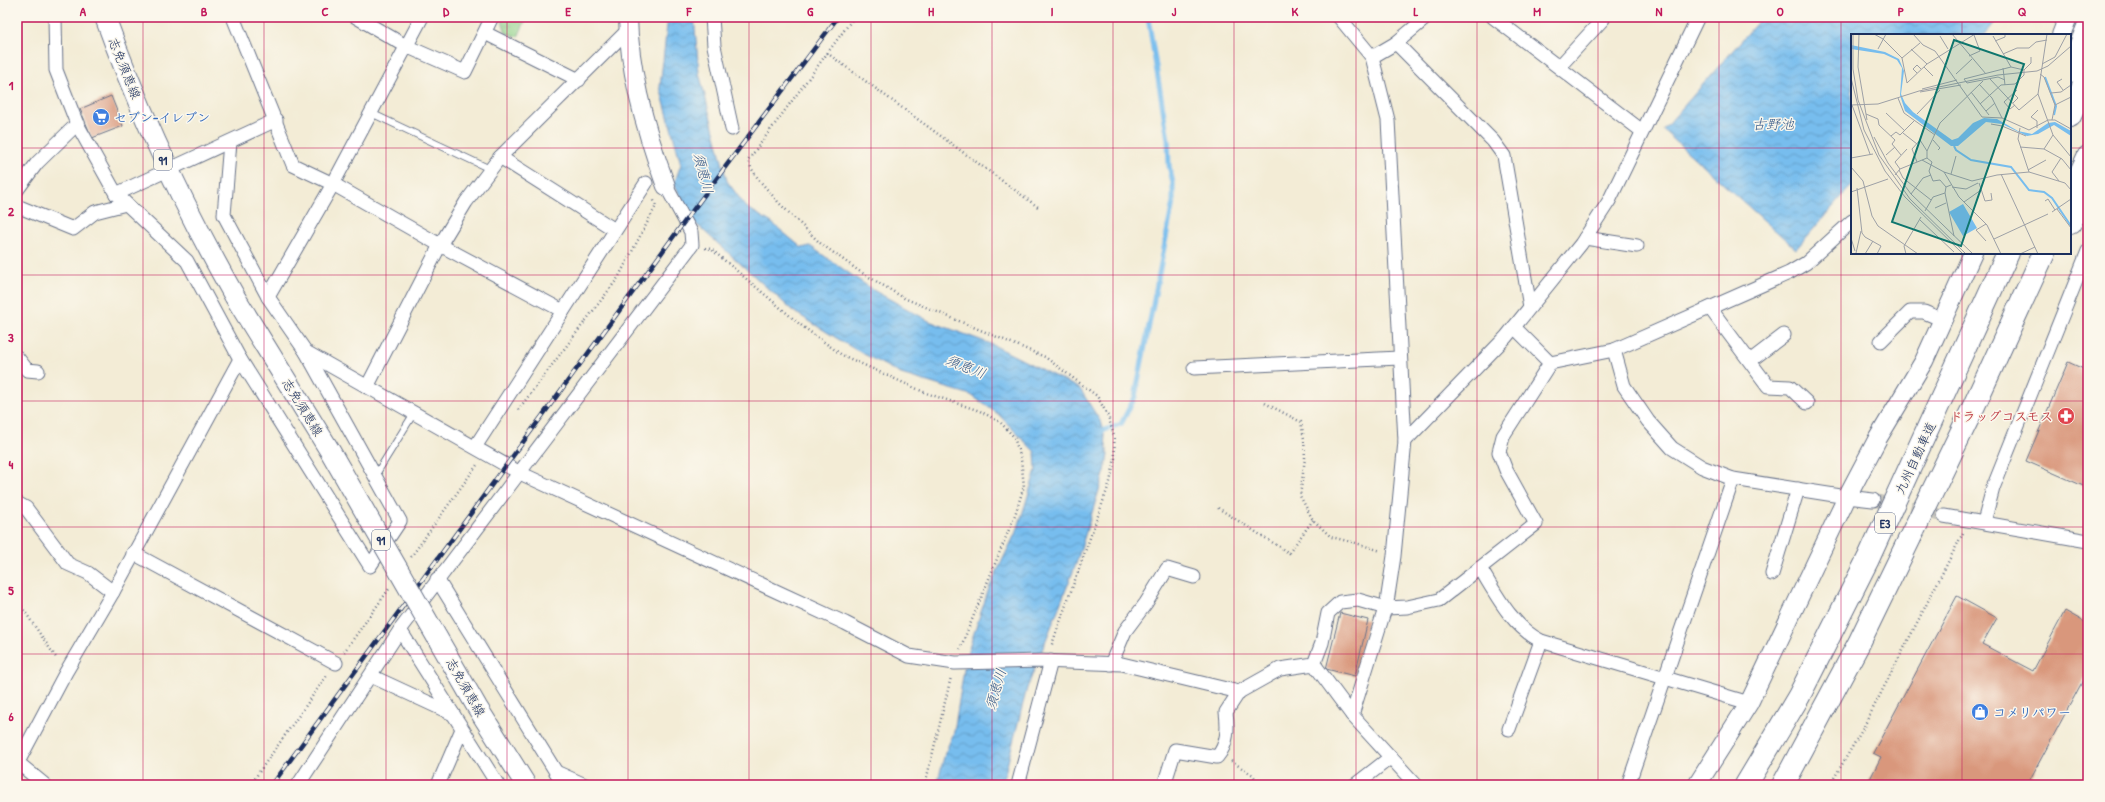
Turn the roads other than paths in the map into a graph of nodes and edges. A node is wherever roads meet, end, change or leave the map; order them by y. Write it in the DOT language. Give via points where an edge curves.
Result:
graph roads {
  1 [pos="55,17"];
  2 [pos="105,17"];
  3 [pos="233,17"];
  4 [pos="356,17"];
  5 [pos="422,17"];
  6 [pos="492,17"];
  7 [pos="712,17"];
  8 [pos="1339,17"];
  9 [pos="1427,17"];
  10 [pos="1493,17"];
  11 [pos="1698,17"];
  12 [pos="2068,17"];
  13 [pos="1603,19"];
  14 [pos="628,24"];
  15 [pos="2088,27"];
  16 [pos="485,33"];
  17 [pos="2061,34"];
  18 [pos="1396,43"];
  19 [pos="406,46"];
  20 [pos="1372,56"];
  21 [pos="1559,67"];
  22 [pos="2071,70"];
  23 [pos="2088,76"];
  24 [pos="579,80"];
  25 [pos="371,113"];
  26 [pos="2071,114"];
  27 [pos="276,120"];
  28 [pos="77,124"];
  29 [pos="732,129"];
  30 [pos="1642,131"];
  31 [pos="230,142"];
  32 [pos="500,157"];
  33 [pos="2088,157"];
  34 [pos="490,169"];
  35 [pos="168,171"];
  36 [pos="646,183"];
  37 [pos="333,184"];
  38 [pos="666,186"];
  39 [pos="2088,186"];
  40 [pos="17,190"];
  41 [pos="116,194"];
  42 [pos="2071,194"];
  43 [pos="126,204"];
  44 [pos="17,206"];
  45 [pos="2071,221"];
  46 [pos="1851,222"];
  47 [pos="616,230"];
  48 [pos="1585,238"];
  49 [pos="440,245"];
  50 [pos="1637,246"];
  51 [pos="2088,251"];
  52 [pos="1973,254"];
  53 [pos="2008,254"];
  54 [pos="2044,254"];
  55 [pos="2055,254"];
  56 [pos="268,297"];
  57 [pos="1530,307"];
  58 [pos="1710,308"];
  59 [pos="563,311"];
  60 [pos="1943,320"];
  61 [pos="1514,327"];
  62 [pos="1784,335"];
  63 [pos="1880,341"];
  64 [pos="1614,350"];
  65 [pos="306,352"];
  66 [pos="17,357"];
  67 [pos="1399,358"];
  68 [pos="240,359"];
  69 [pos="1750,361"];
  70 [pos="1550,363"];
  71 [pos="1194,368"];
  72 [pos="38,371"];
  73 [pos="367,387"];
  74 [pos="1808,403"];
  75 [pos="1972,410"];
  76 [pos="414,413"];
  77 [pos="1405,442"];
  78 [pos="481,450"];
  79 [pos="520,473"];
  80 [pos="375,476"];
  81 [pos="1733,479"];
  82 [pos="1798,489"];
  83 [pos="1847,497"];
  84 [pos="1873,500"];
  85 [pos="17,503"];
  86 [pos="1944,516"];
  87 [pos="1984,522"];
  88 [pos="2088,541"];
  89 [pos="133,553"];
  90 [pos="1480,568"];
  91 [pos="1772,574"];
  92 [pos="1194,577"];
  93 [pos="437,579"];
  94 [pos="113,592"];
  95 [pos="1386,608"];
  96 [pos="400,630"];
  97 [pos="1542,641"];
  98 [pos="1046,661"];
  99 [pos="336,663"];
  100 [pos="1111,664"];
  101 [pos="1314,664"];
  102 [pos="371,676"];
  103 [pos="1664,678"];
  104 [pos="1239,692"];
  105 [pos="1749,702"];
  106 [pos="453,714"];
  107 [pos="1352,715"];
  108 [pos="462,729"];
  109 [pos="1509,729"];
  110 [pos="1391,757"];
  111 [pos="17,763"];
  112 [pos="556,772"];
  113 [pos="495,783"];
  114 [pos="45,785"];
  115 [pos="298,785"];
  116 [pos="438,785"];
  117 [pos="526,785"];
  118 [pos="564,785"];
  119 [pos="585,785"];
  120 [pos="1018,785"];
  121 [pos="1164,785"];
  122 [pos="1355,785"];
  123 [pos="1416,785"];
  124 [pos="1628,785"];
  125 [pos="1698,785"];
  126 [pos="1746,785"];
  127 [pos="1783,785"];
  1 -- 28 [label="street" via="56,70"];
  2 -- 35 [label="main road, 志免須恵線 / 91"];
  3 -- 27 [label="street"];
  4 -- 19 [label="street"];
  5 -- 19 [label="street"];
  6 -- 16 [label="street"];
  7 -- 29 [label="street" via="714,46"];
  8 -- 20 [label="street"];
  9 -- 18 [label="street"];
  10 -- 21 [label="street"];
  11 -- 30 [label="street"];
  12 -- 17 [label="street"];
  13 -- 21 [label="street"];
  14 -- 24 [label="street"];
  14 -- 38 [label="street" via="640,97 653,151"];
  15 -- 22 [label="highway"];
  16 -- 19 [label="street" via="465,72"];
  16 -- 24 [label="street"];
  18 -- 20 [label="street"];
  18 -- 57 [label="street" via="1493,141 1504,156"];
  19 -- 25 [label="street"];
  20 -- 67 [label="street" via="1388,120"];
  21 -- 30 [label="street"];
  23 -- 26 [label="highway"];
  24 -- 32 [label="street"];
  25 -- 34 [label="lane"];
  25 -- 37 [label="street"];
  27 -- 31 [label="street"];
  27 -- 37 [label="street" via="293,165"];
  28 -- 40 [label="street" via="37,163"];
  28 -- 41 [label="street"];
  30 -- 48 [label="street" via="1609,201"];
  31 -- 35 [label="street"];
  31 -- 56 [label="street" via="224,215"];
  32 -- 34 [label="street"];
  32 -- 47 [label="street"];
  33 -- 42 [label="highway"];
  34 -- 49 [label="street"];
  35 -- 41 [label="street"];
  35 -- 117 [label="main road, 志免須恵線 / 91, bridge" via="235,297 330,451 477,707"];
  36 -- 47 [label="street"];
  37 -- 49 [label="street"];
  37 -- 56 [label="street"];
  38 -- 79 [label="street" via="692,232 692,245"];
  39 -- 45 [label="highway"];
  41 -- 43 [label="street"];
  43 -- 44 [label="street" via="95,212 73,230"];
  43 -- 68 [label="street" via="187,261"];
  46 -- 58 [label="street" via="1806,263"];
  47 -- 59 [label="street"];
  48 -- 50 [label="street"];
  48 -- 57 [label="street"];
  49 -- 59 [label="street"];
  49 -- 73 [label="street"];
  51 -- 87 [label="street" via="1994,488"];
  52 -- 60 [label="street"];
  53 -- 126 [label="highway, 九州自動車道 / E3" via="1868,559 1799,696"];
  54 -- 75 [label="highway, E3"];
  55 -- 75 [label="highway" via="1998,370"];
  56 -- 65 [label="street"];
  57 -- 61 [label="street"];
  58 -- 64 [label="street"];
  58 -- 69 [label="street"];
  59 -- 78 [label="street"];
  60 -- 63 [label="street" via="1924,312 1910,312"];
  60 -- 83 [label="street" via="1924,361 1878,438"];
  61 -- 70 [label="street"];
  61 -- 77 [label="street"];
  62 -- 69 [label="street"];
  64 -- 70 [label="street"];
  64 -- 81 [label="street" via="1624,386 1652,427 1672,448 1702,467"];
  65 -- 73 [label="street"];
  65 -- 80 [label="street"];
  66 -- 72 [label="street" via="27,370"];
  67 -- 71 [label="street"];
  67 -- 77 [label="street"];
  68 -- 80 [label="street" via="370,566 400,521"];
  68 -- 89 [label="street"];
  69 -- 74 [label="street" via="1768,386 1790,387"];
  70 -- 90 [label="street" via="1503,436 1500,452 1506,470 1536,524"];
  73 -- 76 [label="street"];
  75 -- 127 [label="highway, E3" via="1859,643"];
  76 -- 78 [label="street"];
  76 -- 80 [label="lane"];
  77 -- 95 [label="street" via="1394,556"];
  78 -- 79 [label="street"];
  79 -- 93 [label="street"];
  79 -- 98 [label="street" via="910,656 955,663"];
  81 -- 82 [label="street"];
  81 -- 103 [label="street"];
  82 -- 83 [label="street"];
  82 -- 91 [label="street"];
  83 -- 84 [label="street"];
  83 -- 105 [label="street"];
  85 -- 94 [label="street" via="26,508 68,564 88,573"];
  86 -- 87 [label="street"];
  87 -- 88 [label="street"];
  89 -- 94 [label="street"];
  89 -- 99 [label="street"];
  90 -- 95 [label="street" via="1439,600 1407,608"];
  90 -- 97 [label="street" via="1512,618 1530,635"];
  92 -- 100 [label="street" via="1167,569 1125,631"];
  93 -- 96 [label="street"];
  93 -- 112 [label="street"];
  94 -- 111 [label="street"];
  95 -- 101 [label="street" via="1358,600 1340,602 1328,613 1322,643"];
  95 -- 107 [label="street"];
  96 -- 102 [label="street"];
  96 -- 106 [label="street"];
  97 -- 103 [label="street"];
  97 -- 109 [label="street"];
  98 -- 100 [label="street"];
  98 -- 120 [label="street"];
  100 -- 104 [label="street" via="1122,664"];
  101 -- 104 [label="street" via="1280,669"];
  101 -- 107 [label="street"];
  102 -- 106 [label="street"];
  102 -- 115 [label="street"];
  103 -- 105 [label="street"];
  103 -- 124 [label="street"];
  104 -- 121 [label="street" via="1226,712 1228,727 1220,754 1217,757 1175,750"];
  105 -- 125 [label="street"];
  106 -- 108 [label="street"];
  107 -- 110 [label="street"];
  108 -- 113 [label="street"];
  108 -- 116 [label="street"];
  110 -- 122 [label="street"];
  110 -- 123 [label="street"];
  111 -- 114 [label="street"];
  112 -- 118 [label="street"];
  112 -- 119 [label="street"];
}
